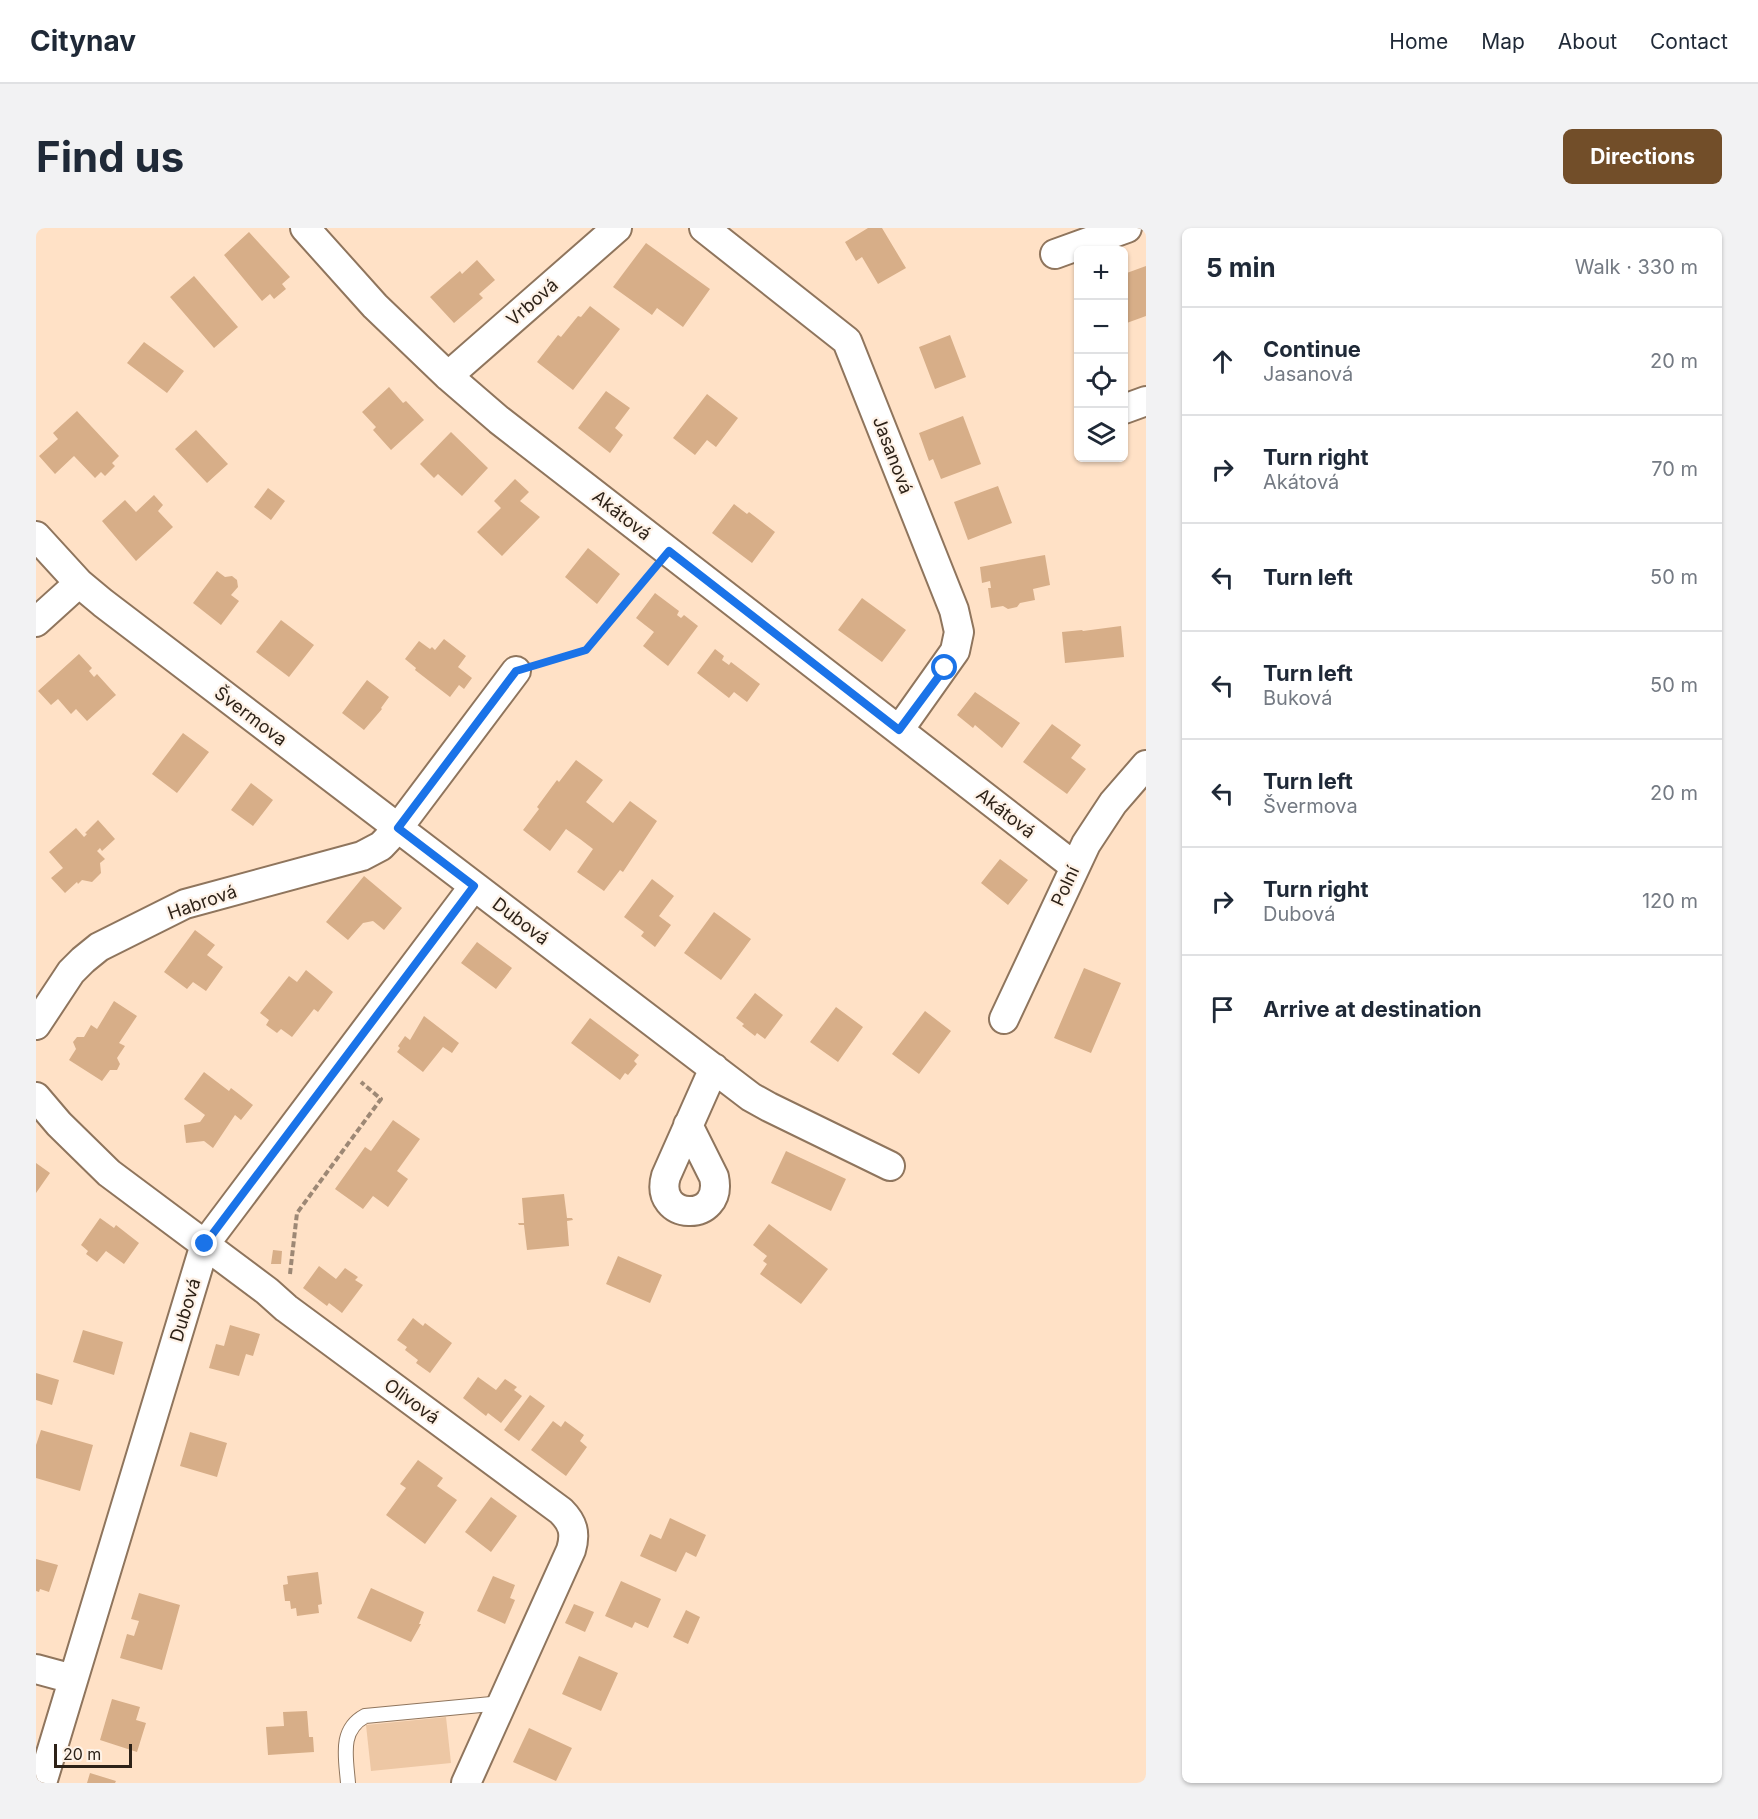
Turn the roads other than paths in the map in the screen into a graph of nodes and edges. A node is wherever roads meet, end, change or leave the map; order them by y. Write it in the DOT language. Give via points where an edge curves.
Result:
graph roads {
  1 [pos="305,228"];
  2 [pos="617,228"];
  3 [pos="704,228"];
  4 [pos="1127,228"];
  5 [pos="1055,254"];
  6 [pos="448,376"];
  7 [pos="1146,401"];
  8 [pos="1128,408"];
  9 [pos="36,536"];
  10 [pos="79,583"];
  11 [pos="36,622"];
  12 [pos="516,671"];
  13 [pos="899,730"];
  14 [pos="1146,765"];
  15 [pos="398,828"];
  16 [pos="1074,866"];
  17 [pos="474,886"];
  18 [pos="1004,1019"];
  19 [pos="36,1025"];
  20 [pos="714,1068"];
  21 [pos="36,1098"];
  22 [pos="688,1125"];
  23 [pos="890,1166"];
  24 [pos="205,1244"];
  25 [pos="36,1669"];
  26 [pos="73,1679"];
  27 [pos="502,1702"];
  28 [pos="42,1783"];
  29 [pos="348,1783"];
  30 [pos="466,1783"];
  1 -- 6 [label="street, Akátová" via="375,306"];
  2 -- 6 [label="street, Vrbová"];
  3 -- 13 [label="street, Jasanová" via="847,341 950,600 959,632 955,651"];
  4 -- 5 [label="street"];
  6 -- 13 [label="street, Akátová"];
  7 -- 8 [label="street"];
  9 -- 10 [label="street, Švermova"];
  10 -- 11 [label="street"];
  10 -- 15 [label="street, Švermova"];
  12 -- 15 [label="street, Habrová"];
  13 -- 16 [label="street, Akátová"];
  14 -- 16 [label="street, Polní" via="1113,803"];
  15 -- 17 [label="street, Švermova"];
  15 -- 19 [label="street, Habrová" via="381,846 362,856 185,904 99,947 71,972"];
  16 -- 18 [label="street, Polní"];
  17 -- 20 [label="street, Dubová"];
  17 -- 24 [label="street, Dubová"];
  20 -- 22 [label="street"];
  20 -- 23 [label="street, Dubová" via="769,1107"];
  21 -- 24 [label="street, Olivová" via="97,1162"];
  24 -- 26 [label="street, Dubová"];
  24 -- 27 [label="street, Olivová" via="569,1520 575,1539 571,1550"];
  25 -- 26 [label="street"];
  26 -- 28 [label="street, Dubová"];
  27 -- 29 [label="lane" via="365,1716 346,1736"];
  27 -- 30 [label="street, Olivová"];
}
